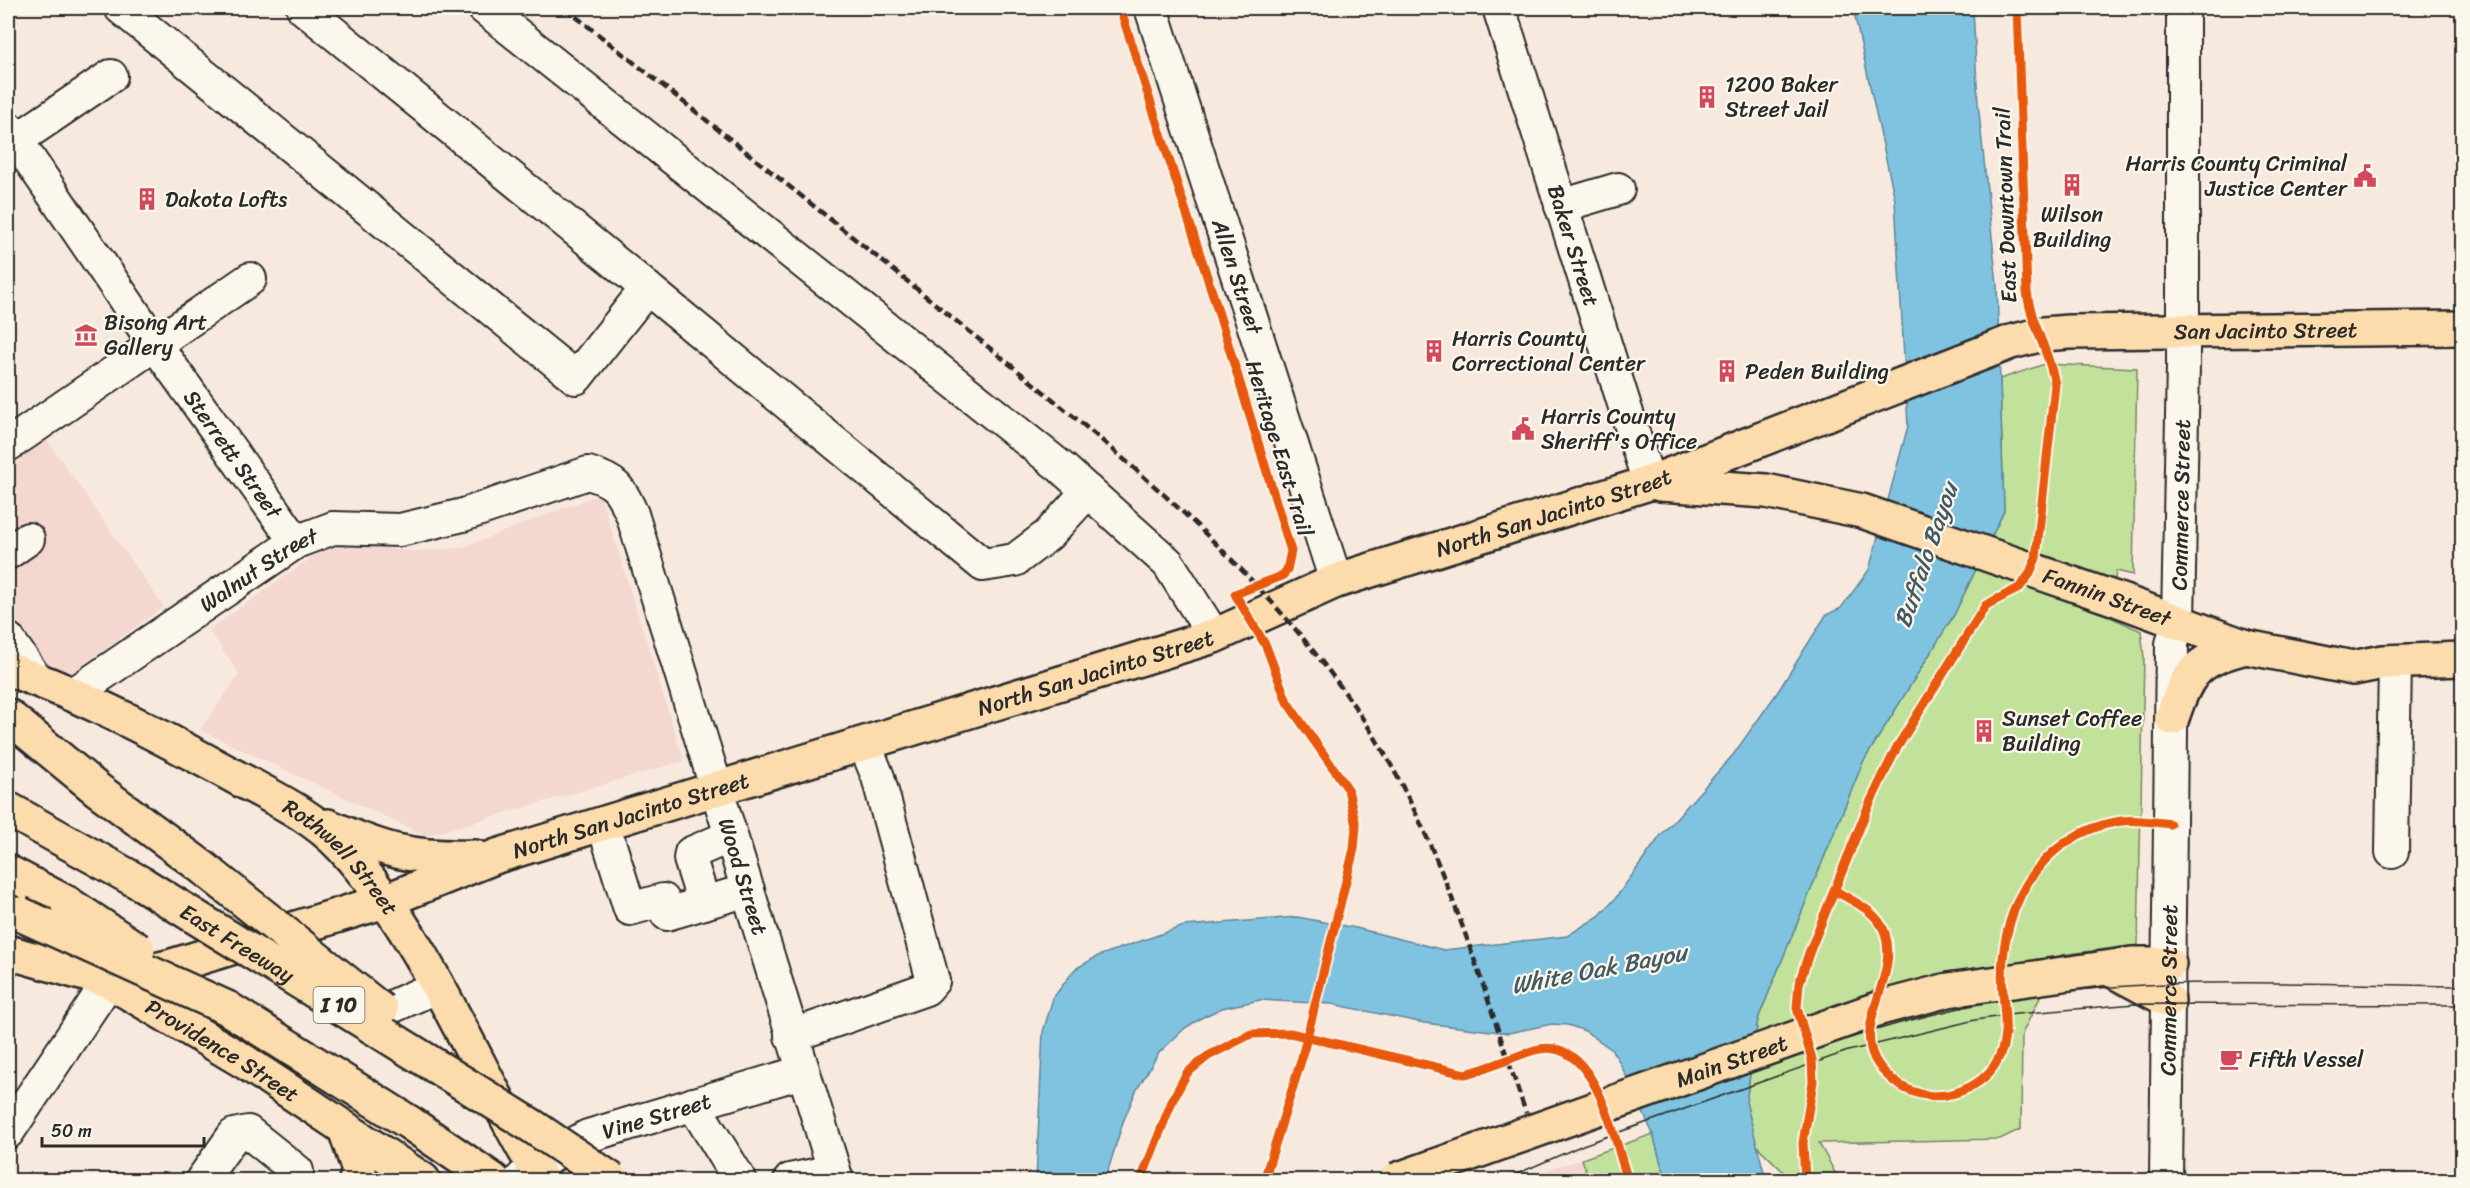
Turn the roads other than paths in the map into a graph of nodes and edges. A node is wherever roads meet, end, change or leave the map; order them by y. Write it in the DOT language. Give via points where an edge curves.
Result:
graph roads {
  1 [pos="121,8"];
  2 [pos="303,8"];
  3 [pos="484,8"];
  4 [pos="1151,8"];
  5 [pos="1499,8"];
  6 [pos="2183,8"];
  7 [pos="111,76"];
  8 [pos="10,138"];
  9 [pos="1618,189"];
  10 [pos="1561,206"];
  11 [pos="250,279"];
  12 [pos="647,288"];
  13 [pos="2463,328"];
  14 [pos="2183,330"];
  15 [pos="2068,332"];
  16 [pos="155,344"];
  17 [pos="8,445"];
  18 [pos="607,478"];
  19 [pos="1649,483"];
  20 [pos="1088,491"];
  21 [pos="297,542"];
  22 [pos="1336,581"];
  23 [pos="2178,621"];
  24 [pos="1214,636"];
  25 [pos="8,639"];
  26 [pos="2246,647"];
  27 [pos="2463,659"];
  28 [pos="2395,661"];
  29 [pos="22,674"];
  30 [pos="72,695"];
  31 [pos="8,716"];
  32 [pos="2172,718"];
  33 [pos="865,745"];
  34 [pos="716,788"];
  35 [pos="8,809"];
  36 [pos="305,815"];
  37 [pos="603,823"];
  38 [pos="731,836"];
  39 [pos="2392,852"];
  40 [pos="453,865"];
  41 [pos="8,872"];
  42 [pos="748,890"];
  43 [pos="385,901"];
  44 [pos="704,903"];
  45 [pos="14,911"];
  46 [pos="8,952"];
  47 [pos="2169,964"];
  48 [pos="2104,969"];
  49 [pos="109,981"];
  50 [pos="438,986"];
  51 [pos="2168,1000"];
  52 [pos="227,1008"];
  53 [pos="371,1017"];
  54 [pos="791,1036"];
  55 [pos="802,1072"];
  56 [pos="693,1104"];
  57 [pos="532,1126"];
  58 [pos="345,1129"];
  59 [pos="8,1132"];
  60 [pos="297,1171"];
  61 [pos="532,1176"];
  62 [pos="835,1176"];
  63 [pos="202,1180"];
  64 [pos="356,1180"];
  65 [pos="423,1180"];
  66 [pos="493,1180"];
  67 [pos="612,1180"];
  68 [pos="740,1180"];
  69 [pos="790,1180"];
  70 [pos="1396,1180"];
  71 [pos="2166,1180"];
  1 -- 12 [label="street" via="576,378"];
  2 -- 12 [label="street"];
  3 -- 20 [label="street"];
  4 -- 22 [label="street, Allen Street"];
  5 -- 10 [label="street, Baker Street"];
  6 -- 14 [label="street, Commerce Street"];
  7 -- 8 [label="street"];
  8 -- 16 [label="street, Sterrett Street"];
  9 -- 10 [label="street"];
  10 -- 19 [label="street, Baker Street"];
  11 -- 16 [label="street"];
  12 -- 20 [label="street" via="983,565 1015,560 1048,535"];
  13 -- 14 [label="main road, San Jacinto Street"];
  14 -- 15 [label="main road, San Jacinto Street"];
  14 -- 23 [label="street, Commerce Street"];
  15 -- 19 [label="main road, North San Jacinto Street" via="2011,342"];
  16 -- 17 [label="street"];
  16 -- 21 [label="street, Sterrett Street"];
  18 -- 21 [label="street, Walnut Street" via="588,473 463,515 400,530 333,528"];
  18 -- 34 [label="street, Wood Street" via="620,488 632,514"];
  19 -- 22 [label="main road, North San Jacinto Street"];
  19 -- 23 [label="main road, Fannin Street" via="1766,491 1862,511"];
  20 -- 24 [label="street" via="1168,563"];
  21 -- 30 [label="street, Walnut Street"];
  22 -- 24 [label="main road, North San Jacinto Street"];
  23 -- 26 [label="main road, Fannin Street"];
  23 -- 32 [label="street, Commerce Street" via="2172,644"];
  24 -- 33 [label="main road, North San Jacinto Street"];
  25 -- 29 [label="street"];
  26 -- 28 [label="main road, Fannin Street" via="2353,668"];
  26 -- 32 [label="main road" via="2211,657 2192,671 2181,689"];
  27 -- 28 [label="main road, Fannin Street"];
  28 -- 39 [label="street"];
  29 -- 30 [label="main road, Rothwell Street"];
  30 -- 36 [label="main road, Rothwell Street" via="177,745"];
  31 -- 57 [label="main road, bridge"];
  32 -- 47 [label="street, Commerce Street"];
  33 -- 34 [label="main road, North San Jacinto Street"];
  33 -- 54 [label="street" via="878,777 933,981 926,989"];
  34 -- 37 [label="main road, North San Jacinto Street"];
  34 -- 38 [label="street, Wood Street"];
  35 -- 57 [label="main road, East Freeway / I 10, bridge" via="144,885"];
  36 -- 40 [label="main road" via="386,850"];
  36 -- 43 [label="main road, Rothwell Street" via="341,846"];
  37 -- 40 [label="main road, North San Jacinto Street" via="497,856"];
  37 -- 44 [label="street" via="630,909 663,900 667,914"];
  38 -- 42 [label="street, Wood Street"];
  38 -- 44 [label="street" via="691,853"];
  40 -- 43 [label="main road"];
  41 -- 52 [label="main road, I 10, bridge" via="67,903"];
  42 -- 44 [label="street"];
  42 -- 54 [label="street, Wood Street"];
  43 -- 49 [label="main road" via="172,966"];
  43 -- 50 [label="main road, Rothwell Street"];
  45 -- 52 [label="main road, bridge"];
  46 -- 49 [label="main road, Providence Street"];
  47 -- 48 [label="main road, Main Street"];
  47 -- 51 [label="street, Commerce Street"];
  48 -- 51 [label="main road"];
  48 -- 70 [label="main road, Main Street, bridge" via="1948,990 1880,1008"];
  49 -- 58 [label="main road, Providence Street" via="245,1062"];
  49 -- 59 [label="street"];
  50 -- 53 [label="street"];
  50 -- 61 [label="main road, Rothwell Street"];
  51 -- 71 [label="street, Commerce Street"];
  52 -- 66 [label="main road, I 10"];
  54 -- 55 [label="street, Wood Street"];
  55 -- 56 [label="street, Vine Street"];
  55 -- 62 [label="street, Wood Street"];
  56 -- 61 [label="street, Vine Street" via="588,1136"];
  56 -- 68 [label="street"];
  57 -- 67 [label="main road, East Freeway / I 10, bridge"];
  58 -- 64 [label="main road" via="359,1170"];
  58 -- 65 [label="main road, Providence Street"];
  60 -- 63 [label="street" via="248,1132 234,1135"];
  62 -- 69 [label="street"];
}
